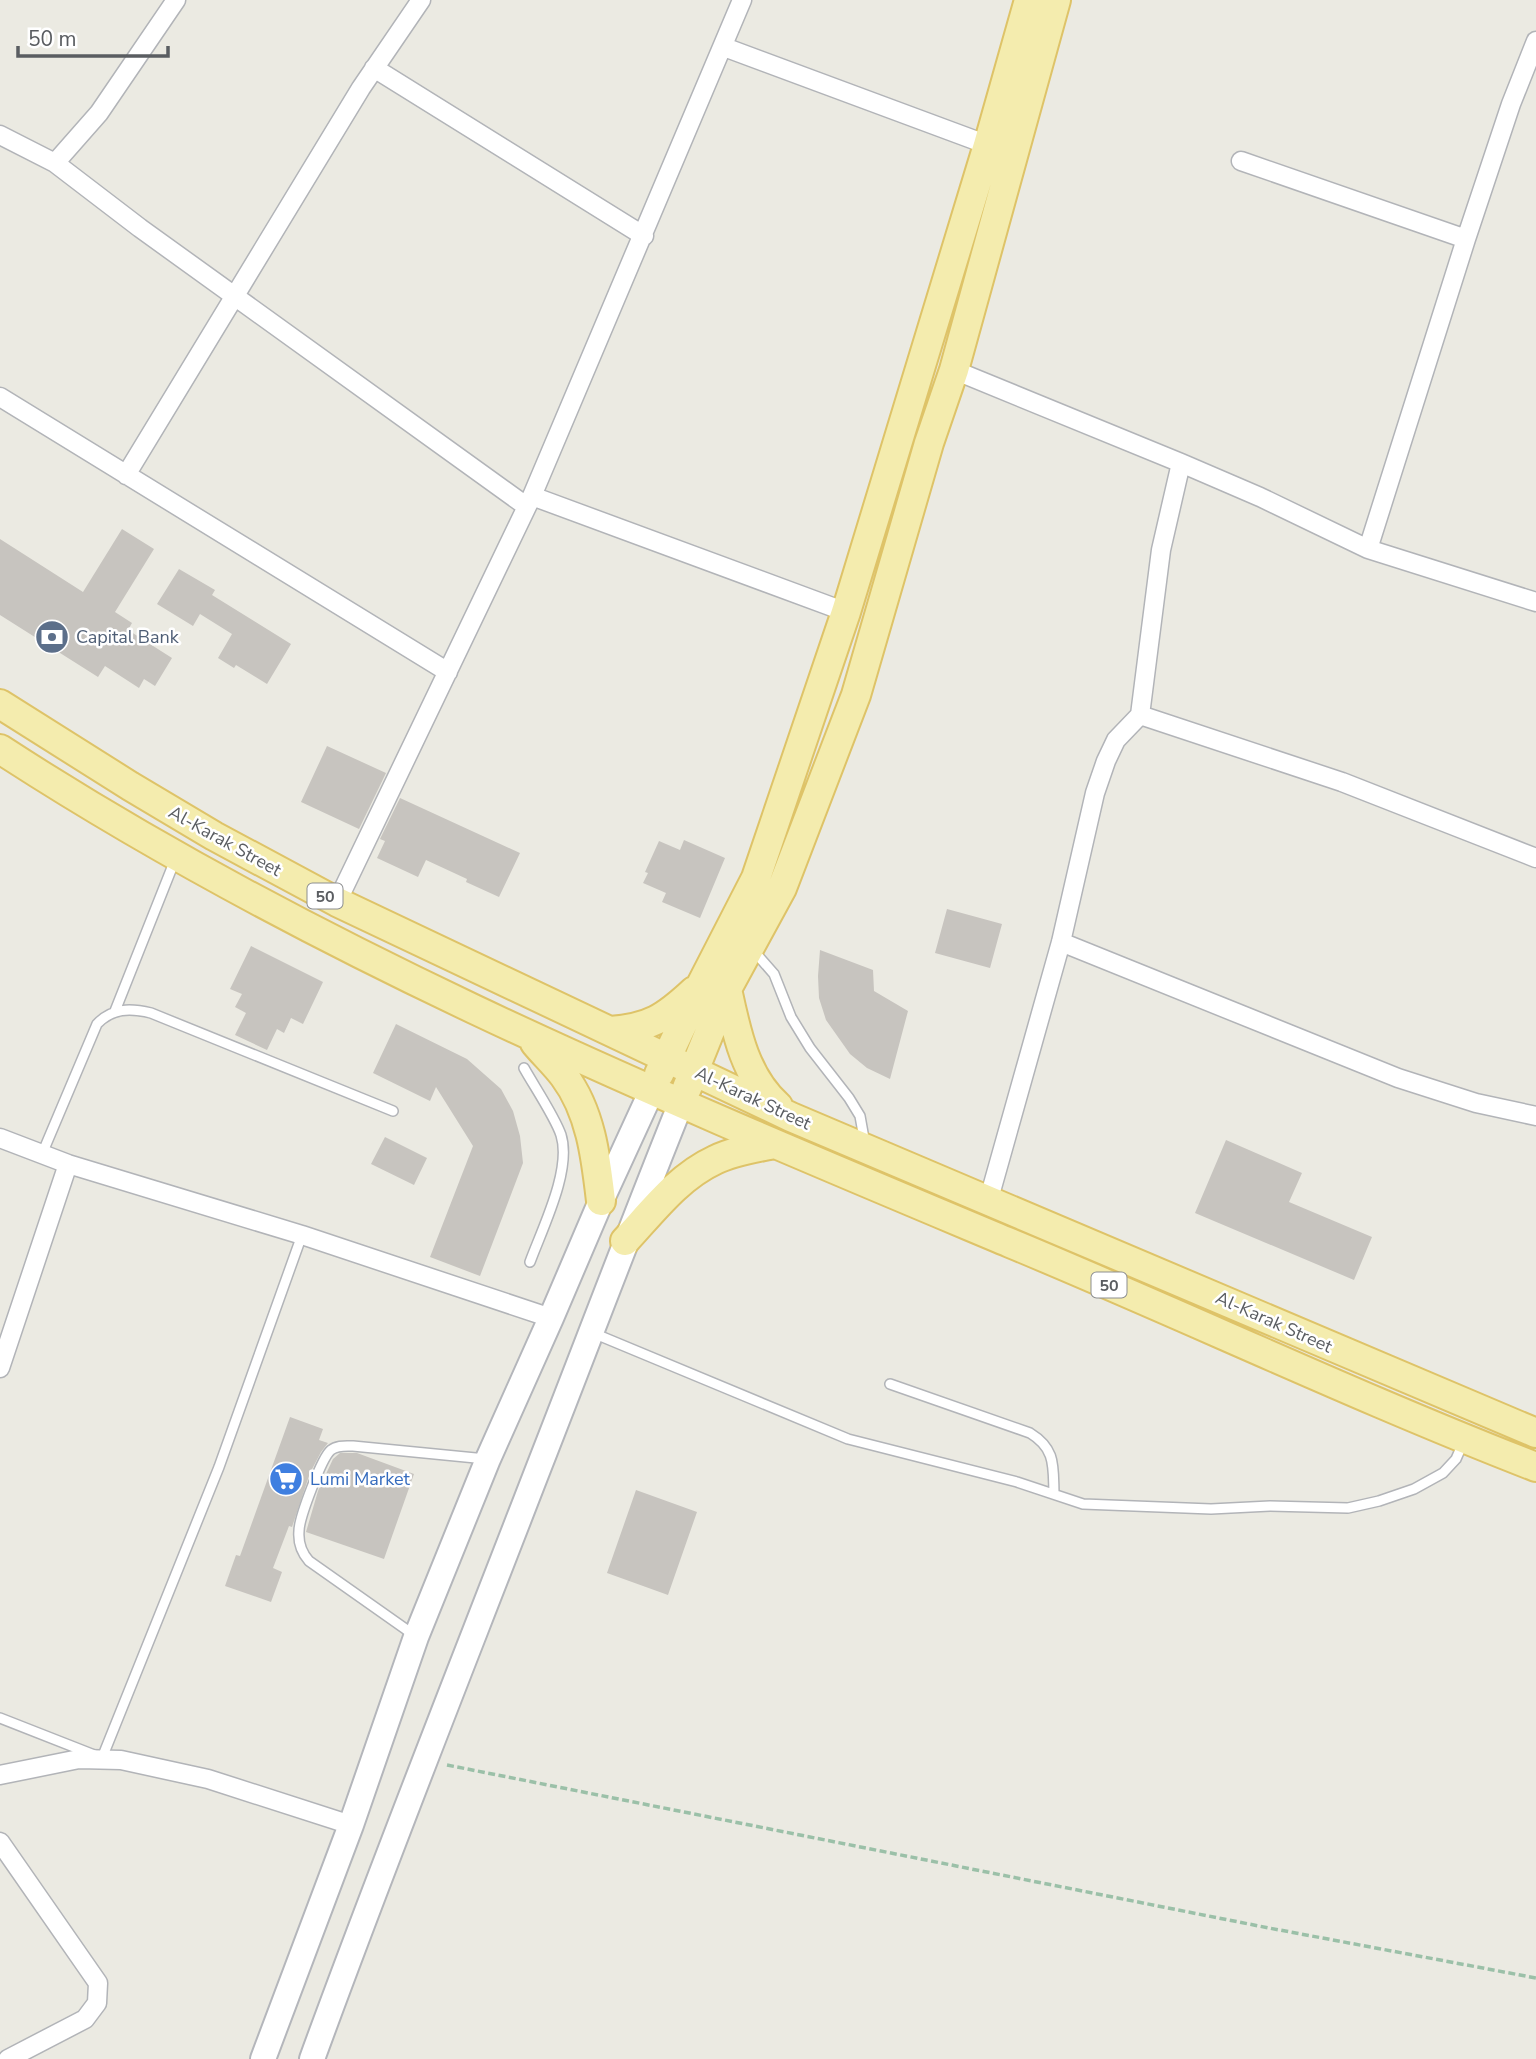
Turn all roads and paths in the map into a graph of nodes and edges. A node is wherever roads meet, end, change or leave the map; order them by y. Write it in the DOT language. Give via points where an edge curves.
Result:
graph roads {
  1 [pos="176,0"];
  2 [pos="421,0"];
  3 [pos="742,0"];
  4 [pos="1029,0"];
  5 [pos="1056,0"];
  6 [pos="1536,41"];
  7 [pos="724,47"];
  8 [pos="374,68"];
  9 [pos="0,135"];
  10 [pos="988,145"];
  11 [pos="1241,161"];
  12 [pos="55,163"];
  13 [pos="644,236"];
  14 [pos="1466,239"];
  15 [pos="236,296"];
  16 [pos="954,370"];
  17 [pos="0,397"];
  18 [pos="1181,463"];
  19 [pos="126,475"];
  20 [pos="529,501"];
  21 [pos="1368,549"];
  22 [pos="1535,599"];
  23 [pos="846,612"];
  24 [pos="448,672"];
  25 [pos="0,704"];
  26 [pos="1140,715"];
  27 [pos="0,749"];
  28 [pos="176,856"];
  29 [pos="1536,858"];
  30 [pos="337,902"];
  31 [pos="1061,942"];
  32 [pos="750,946"];
  33 [pos="714,987"];
  34 [pos="115,1011"];
  35 [pos="610,1031"];
  36 [pos="528,1035"];
  37 [pos="667,1058"];
  38 [pos="524,1068"];
  39 [pos="694,1070"];
  40 [pos="652,1090"];
  41 [pos="681,1103"];
  42 [pos="393,1111"];
  43 [pos="1536,1116"];
  44 [pos="791,1117"];
  45 [pos="575,1131"];
  46 [pos="0,1138"];
  47 [pos="774,1144"];
  48 [pos="865,1147"];
  49 [pos="42,1154"];
  50 [pos="68,1164"];
  51 [pos="601,1201"];
  52 [pos="988,1202"];
  53 [pos="302,1235"];
  54 [pos="625,1241"];
  55 [pos="530,1262"];
  56 [pos="551,1318"];
  57 [pos="592,1332"];
  58 [pos="1370,1364"];
  59 [pos="0,1368"];
  60 [pos="890,1384"];
  61 [pos="1357,1394"];
  62 [pos="1536,1433"];
  63 [pos="1465,1439"];
  64 [pos="488,1459"];
  65 [pos="1536,1467"];
  66 [pos="1054,1493"];
  67 [pos="416,1637"];
  68 [pos="0,1718"];
  69 [pos="102,1758"];
  70 [pos="425,1760"];
  71 [pos="0,1775"];
  72 [pos="351,1825"];
  73 [pos="0,1842"];
  74 [pos="1536,1978"];
  75 [pos="8,2059"];
  76 [pos="263,2059"];
  77 [pos="312,2059"];
  1 -- 12 [label="street" via="99,113"];
  2 -- 8 [label="street"];
  3 -- 7 [label="street"];
  4 -- 10 [label="main road"];
  5 -- 16 [label="main road"];
  6 -- 14 [label="street"];
  7 -- 10 [label="street"];
  7 -- 13 [label="street"];
  8 -- 13 [label="street"];
  8 -- 15 [label="street"];
  9 -- 12 [label="street"];
  10 -- 23 [label="main road"];
  11 -- 14 [label="street"];
  12 -- 15 [label="street"];
  13 -- 20 [label="street"];
  14 -- 21 [label="street"];
  15 -- 19 [label="street"];
  15 -- 20 [label="street"];
  16 -- 18 [label="street"];
  16 -- 32 [label="main road" via="856,695 782,888"];
  17 -- 19 [label="street"];
  18 -- 21 [label="street"];
  18 -- 26 [label="street" via="1161,550"];
  19 -- 24 [label="street"];
  20 -- 23 [label="street"];
  20 -- 24 [label="street"];
  21 -- 22 [label="street"];
  23 -- 33 [label="main road" via="757,878"];
  24 -- 30 [label="street"];
  25 -- 30 [label="main road, Al-Karak Street / 50" via="214,836"];
  26 -- 29 [label="street" via="1342,782"];
  26 -- 31 [label="street" via="1116,740 1105,761"];
  27 -- 28 [label="main road, Al-Karak Street / 50"];
  28 -- 34 [label="lane"];
  28 -- 36 [label="main road, Al-Karak Street / 50" via="293,920"];
  30 -- 35 [label="main road, Al-Karak Street / 50"];
  31 -- 43 [label="street" via="1398,1078 1475,1103"];
  31 -- 52 [label="street"];
  32 -- 33 [label="main road"];
  32 -- 48 [label="lane" via="774,974 797,1027 860,1116"];
  33 -- 35 [label="main road" via="663,1018 633,1029"];
  33 -- 37 [label="main road"];
  33 -- 39 [label="main road"];
  33 -- 44 [label="main road" via="757,1082"];
  34 -- 42 [label="lane" via="151,1013"];
  34 -- 49 [label="lane" via="97,1024"];
  35 -- 37 [label="main road, Al-Karak Street / 50"];
  36 -- 40 [label="main road, Al-Karak Street / 50"];
  36 -- 45 [label="main road" via="577,1098"];
  37 -- 39 [label="main road, Al-Karak Street / 50"];
  37 -- 40 [label="main road"];
  38 -- 45 [label="lane"];
  39 -- 41 [label="main road"];
  39 -- 44 [label="main road, Al-Karak Street / 50"];
  40 -- 41 [label="main road, Al-Karak Street / 50"];
  40 -- 51 [label="main road"];
  41 -- 47 [label="main road, Al-Karak Street / 50"];
  41 -- 54 [label="main road"];
  44 -- 48 [label="main road, Al-Karak Street / 50"];
  45 -- 51 [label="main road" via="596,1159"];
  45 -- 55 [label="lane" via="562,1157 559,1187"];
  46 -- 49 [label="street"];
  47 -- 54 [label="main road" via="715,1159 696,1171"];
  47 -- 61 [label="main road, Al-Karak Street / 50" via="1217,1330"];
  48 -- 52 [label="main road, Al-Karak Street / 50"];
  49 -- 50 [label="street"];
  50 -- 53 [label="street"];
  50 -- 59 [label="street"];
  51 -- 56 [label="main road"];
  52 -- 58 [label="main road, Al-Karak Street / 50"];
  53 -- 56 [label="street"];
  53 -- 69 [label="lane" via="219,1468"];
  54 -- 57 [label="main road"];
  56 -- 64 [label="main road"];
  57 -- 66 [label="lane" via="848,1439"];
  57 -- 70 [label="main road"];
  58 -- 61 [label="main road"];
  58 -- 62 [label="main road, Al-Karak Street / 50"];
  60 -- 66 [label="lane" via="1041,1440 1053,1465"];
  61 -- 63 [label="main road, Al-Karak Street / 50"];
  63 -- 65 [label="main road, Al-Karak Street / 50"];
  63 -- 66 [label="lane" via="1443,1474 1414,1489 1348,1508 1110,1506 1083,1504"];
  64 -- 67 [label="main road"];
  64 -- 67 [label="lane" via="344,1446 330,1450 320,1470 299,1530 304,1555"];
  67 -- 72 [label="main road"];
  68 -- 69 [label="lane"];
  69 -- 71 [label="street"];
  69 -- 72 [label="street" via="208,1779"];
  70 -- 74 [label="path"];
  70 -- 77 [label="main road"];
  72 -- 76 [label="main road"];
  73 -- 75 [label="street" via="98,1983 97,2003 85,2019"];
}
